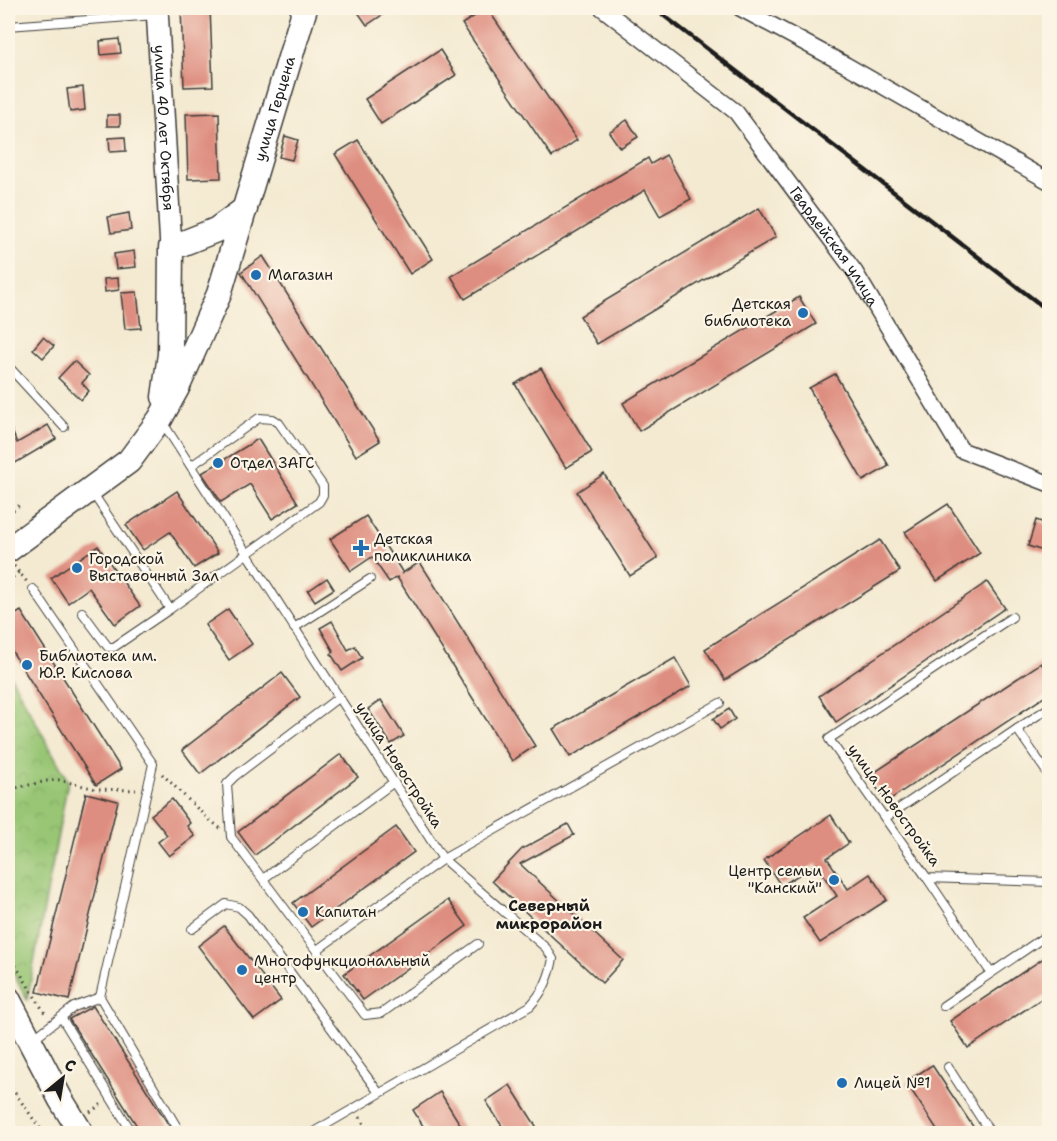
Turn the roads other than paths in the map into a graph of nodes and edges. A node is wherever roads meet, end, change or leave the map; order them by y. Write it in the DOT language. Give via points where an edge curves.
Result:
graph roads {
  1 [pos="305,8"];
  2 [pos="602,8"];
  3 [pos="740,8"];
  4 [pos="158,11"];
  5 [pos="8,26"];
  6 [pos="1050,182"];
  7 [pos="245,209"];
  8 [pos="171,248"];
  9 [pos="8,366"];
  10 [pos="160,419"];
  11 [pos="64,427"];
  12 [pos="191,466"];
  13 [pos="1050,484"];
  14 [pos="91,490"];
  15 [pos="248,555"];
  16 [pos="10,557"];
  17 [pos="370,579"];
  18 [pos="33,589"];
  19 [pos="170,609"];
  20 [pos="82,612"];
  21 [pos="1012,617"];
  22 [pos="294,628"];
  23 [pos="339,697"];
  24 [pos="720,703"];
  25 [pos="1050,707"];
  26 [pos="1017,729"];
  27 [pos="1050,777"];
  28 [pos="394,782"];
  29 [pos="885,818"];
  30 [pos="443,859"];
  31 [pos="927,878"];
  32 [pos="263,879"];
  33 [pos="1050,882"];
  34 [pos="192,929"];
  35 [pos="1050,933"];
  36 [pos="478,944"];
  37 [pos="317,951"];
  38 [pos="991,973"];
  39 [pos="100,997"];
  40 [pos="8,999"];
  41 [pos="943,1006"];
  42 [pos="61,1017"];
  43 [pos="8,1027"];
  44 [pos="30,1041"];
  45 [pos="948,1066"];
  46 [pos="379,1093"];
  47 [pos="61,1100"];
  48 [pos="82,1134"];
  49 [pos="133,1134"];
  50 [pos="181,1134"];
  51 [pos="310,1134"];
  52 [pos="991,1134"];
  1 -- 7 [label="main road, улица Герцена"];
  2 -- 13 [label="street, Гвардейская улица" via="736,112 855,272 961,450"];
  3 -- 6 [label="street"];
  4 -- 5 [label="lane"];
  4 -- 8 [label="main road, улица 40 лет Октября"];
  7 -- 8 [label="main road" via="216,230"];
  7 -- 10 [label="main road, улица Герцена" via="219,294"];
  8 -- 10 [label="main road" via="170,354"];
  9 -- 11 [label="lane"];
  10 -- 12 [label="lane, улица Новостройка"];
  10 -- 14 [label="main road, улица Герцена" via="129,461"];
  12 -- 15 [label="lane, улица Новостройка"];
  12 -- 15 [label="lane" via="259,418 273,419 323,486 319,502"];
  14 -- 16 [label="main road, улица Герцена"];
  14 -- 19 [label="lane"];
  15 -- 19 [label="lane"];
  15 -- 22 [label="lane, улица Новостройка"];
  17 -- 22 [label="lane"];
  18 -- 39 [label="lane" via="153,764"];
  19 -- 20 [label="lane" via="114,647 108,647"];
  21 -- 29 [label="lane, улица Новостройка" via="829,739"];
  22 -- 23 [label="lane, улица Новостройка"];
  23 -- 28 [label="lane, улица Новостройка"];
  23 -- 32 [label="lane" via="227,784 231,837"];
  24 -- 30 [label="lane"];
  25 -- 26 [label="lane"];
  26 -- 27 [label="lane"];
  26 -- 29 [label="lane"];
  28 -- 30 [label="lane, улица Новостройка"];
  28 -- 32 [label="lane"];
  29 -- 31 [label="lane, улица Новостройка"];
  30 -- 37 [label="lane"];
  30 -- 46 [label="lane, улица Новостройка" via="546,948 553,960 550,975 543,992 530,1006"];
  31 -- 33 [label="lane, улица Новостройка"];
  31 -- 38 [label="lane"];
  32 -- 37 [label="lane"];
  34 -- 46 [label="lane" via="226,904 243,911"];
  35 -- 38 [label="lane"];
  36 -- 37 [label="lane" via="374,1015 365,1015"];
  38 -- 41 [label="lane"];
  39 -- 42 [label="lane"];
  39 -- 50 [label="lane"];
  40 -- 44 [label="main road"];
  42 -- 44 [label="lane"];
  42 -- 49 [label="lane"];
  43 -- 47 [label="main road"];
  44 -- 47 [label="main road"];
  45 -- 52 [label="lane"];
  46 -- 51 [label="lane, улица Новостройка"];
  47 -- 48 [label="main road"];
}
